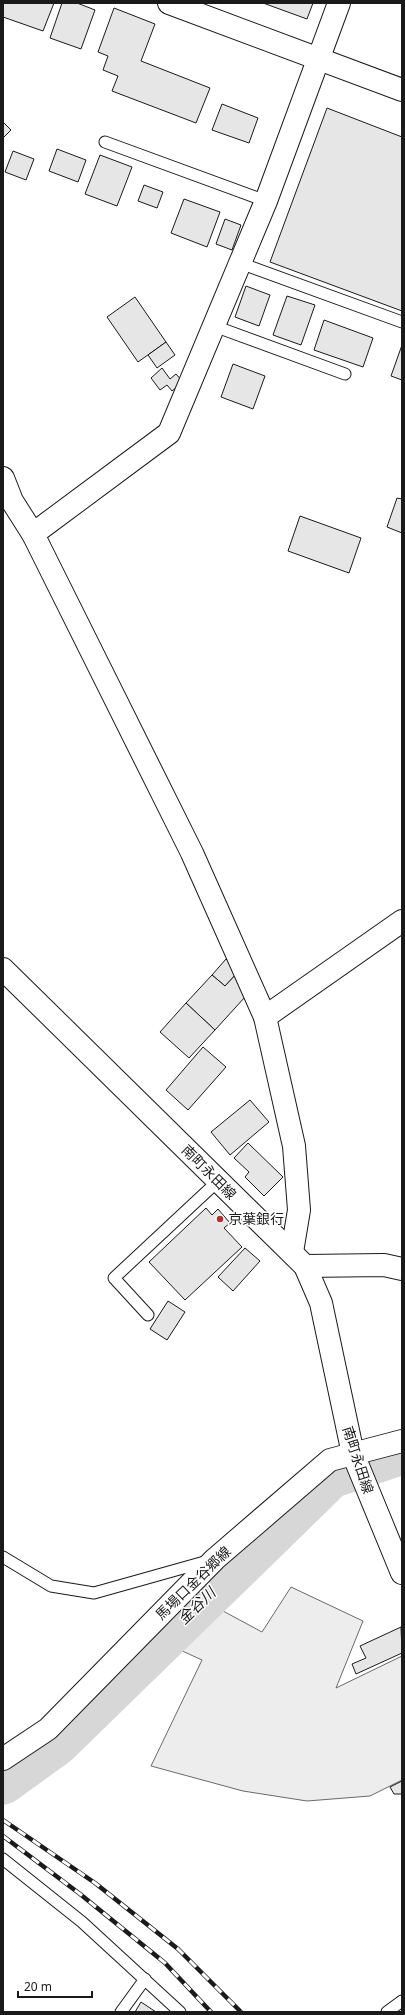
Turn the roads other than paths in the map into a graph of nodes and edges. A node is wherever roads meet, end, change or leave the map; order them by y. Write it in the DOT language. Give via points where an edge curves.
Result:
graph roads {
  1 [pos="169,3"];
  2 [pos="339,3"];
  3 [pos="319,59"];
  4 [pos="402,90"];
  5 [pos="105,142"];
  6 [pos="266,201"];
  7 [pos="240,263"];
  8 [pos="402,322"];
  9 [pos="214,326"];
  10 [pos="345,374"];
  11 [pos="3,478"];
  12 [pos="8,501"];
  13 [pos="33,534"];
  14 [pos="402,921"];
  15 [pos="3,969"];
  16 [pos="265,1017"];
  17 [pos="218,1181"];
  18 [pos="299,1259"];
  19 [pos="402,1269"];
  20 [pos="148,1314"];
  21 [pos="402,1441"];
  22 [pos="353,1454"];
  23 [pos="3,1558"];
  24 [pos="215,1559"];
  25 [pos="402,1573"];
  26 [pos="3,1759"];
  27 [pos="3,1859"];
  28 [pos="145,1979"];
  29 [pos="402,2001"];
  30 [pos="121,2012"];
  31 [pos="180,2012"];
  32 [pos="387,2012"];
  1 -- 3 [label="street"];
  2 -- 3 [label="street"];
  3 -- 4 [label="street"];
  3 -- 6 [label="street"];
  5 -- 6 [label="lane"];
  6 -- 7 [label="street"];
  7 -- 8 [label="lane"];
  7 -- 9 [label="street"];
  9 -- 10 [label="lane"];
  9 -- 13 [label="street" via="168,433"];
  11 -- 12 [label="street"];
  12 -- 13 [label="street"];
  13 -- 16 [label="street" via="192,853"];
  14 -- 16 [label="street"];
  15 -- 17 [label="street, 南町永田線"];
  16 -- 18 [label="street" via="294,1146 299,1210"];
  17 -- 18 [label="street, 南町永田線"];
  17 -- 20 [label="lane" via="114,1278"];
  18 -- 19 [label="street" via="384,1265"];
  18 -- 22 [label="street, 南町永田線" via="321,1303"];
  21 -- 22 [label="street, 馬場口金谷郷線"];
  22 -- 24 [label="street, 馬場口金谷郷線" via="330,1460"];
  22 -- 25 [label="street, 南町永田線"];
  23 -- 24 [label="lane" via="51,1586 94,1592"];
  24 -- 26 [label="street, 馬場口金谷郷線" via="48,1729"];
  27 -- 28 [label="lane" via="82,1922"];
  28 -- 30 [label="lane"];
  28 -- 31 [label="lane"];
  29 -- 32 [label="lane"];
}
